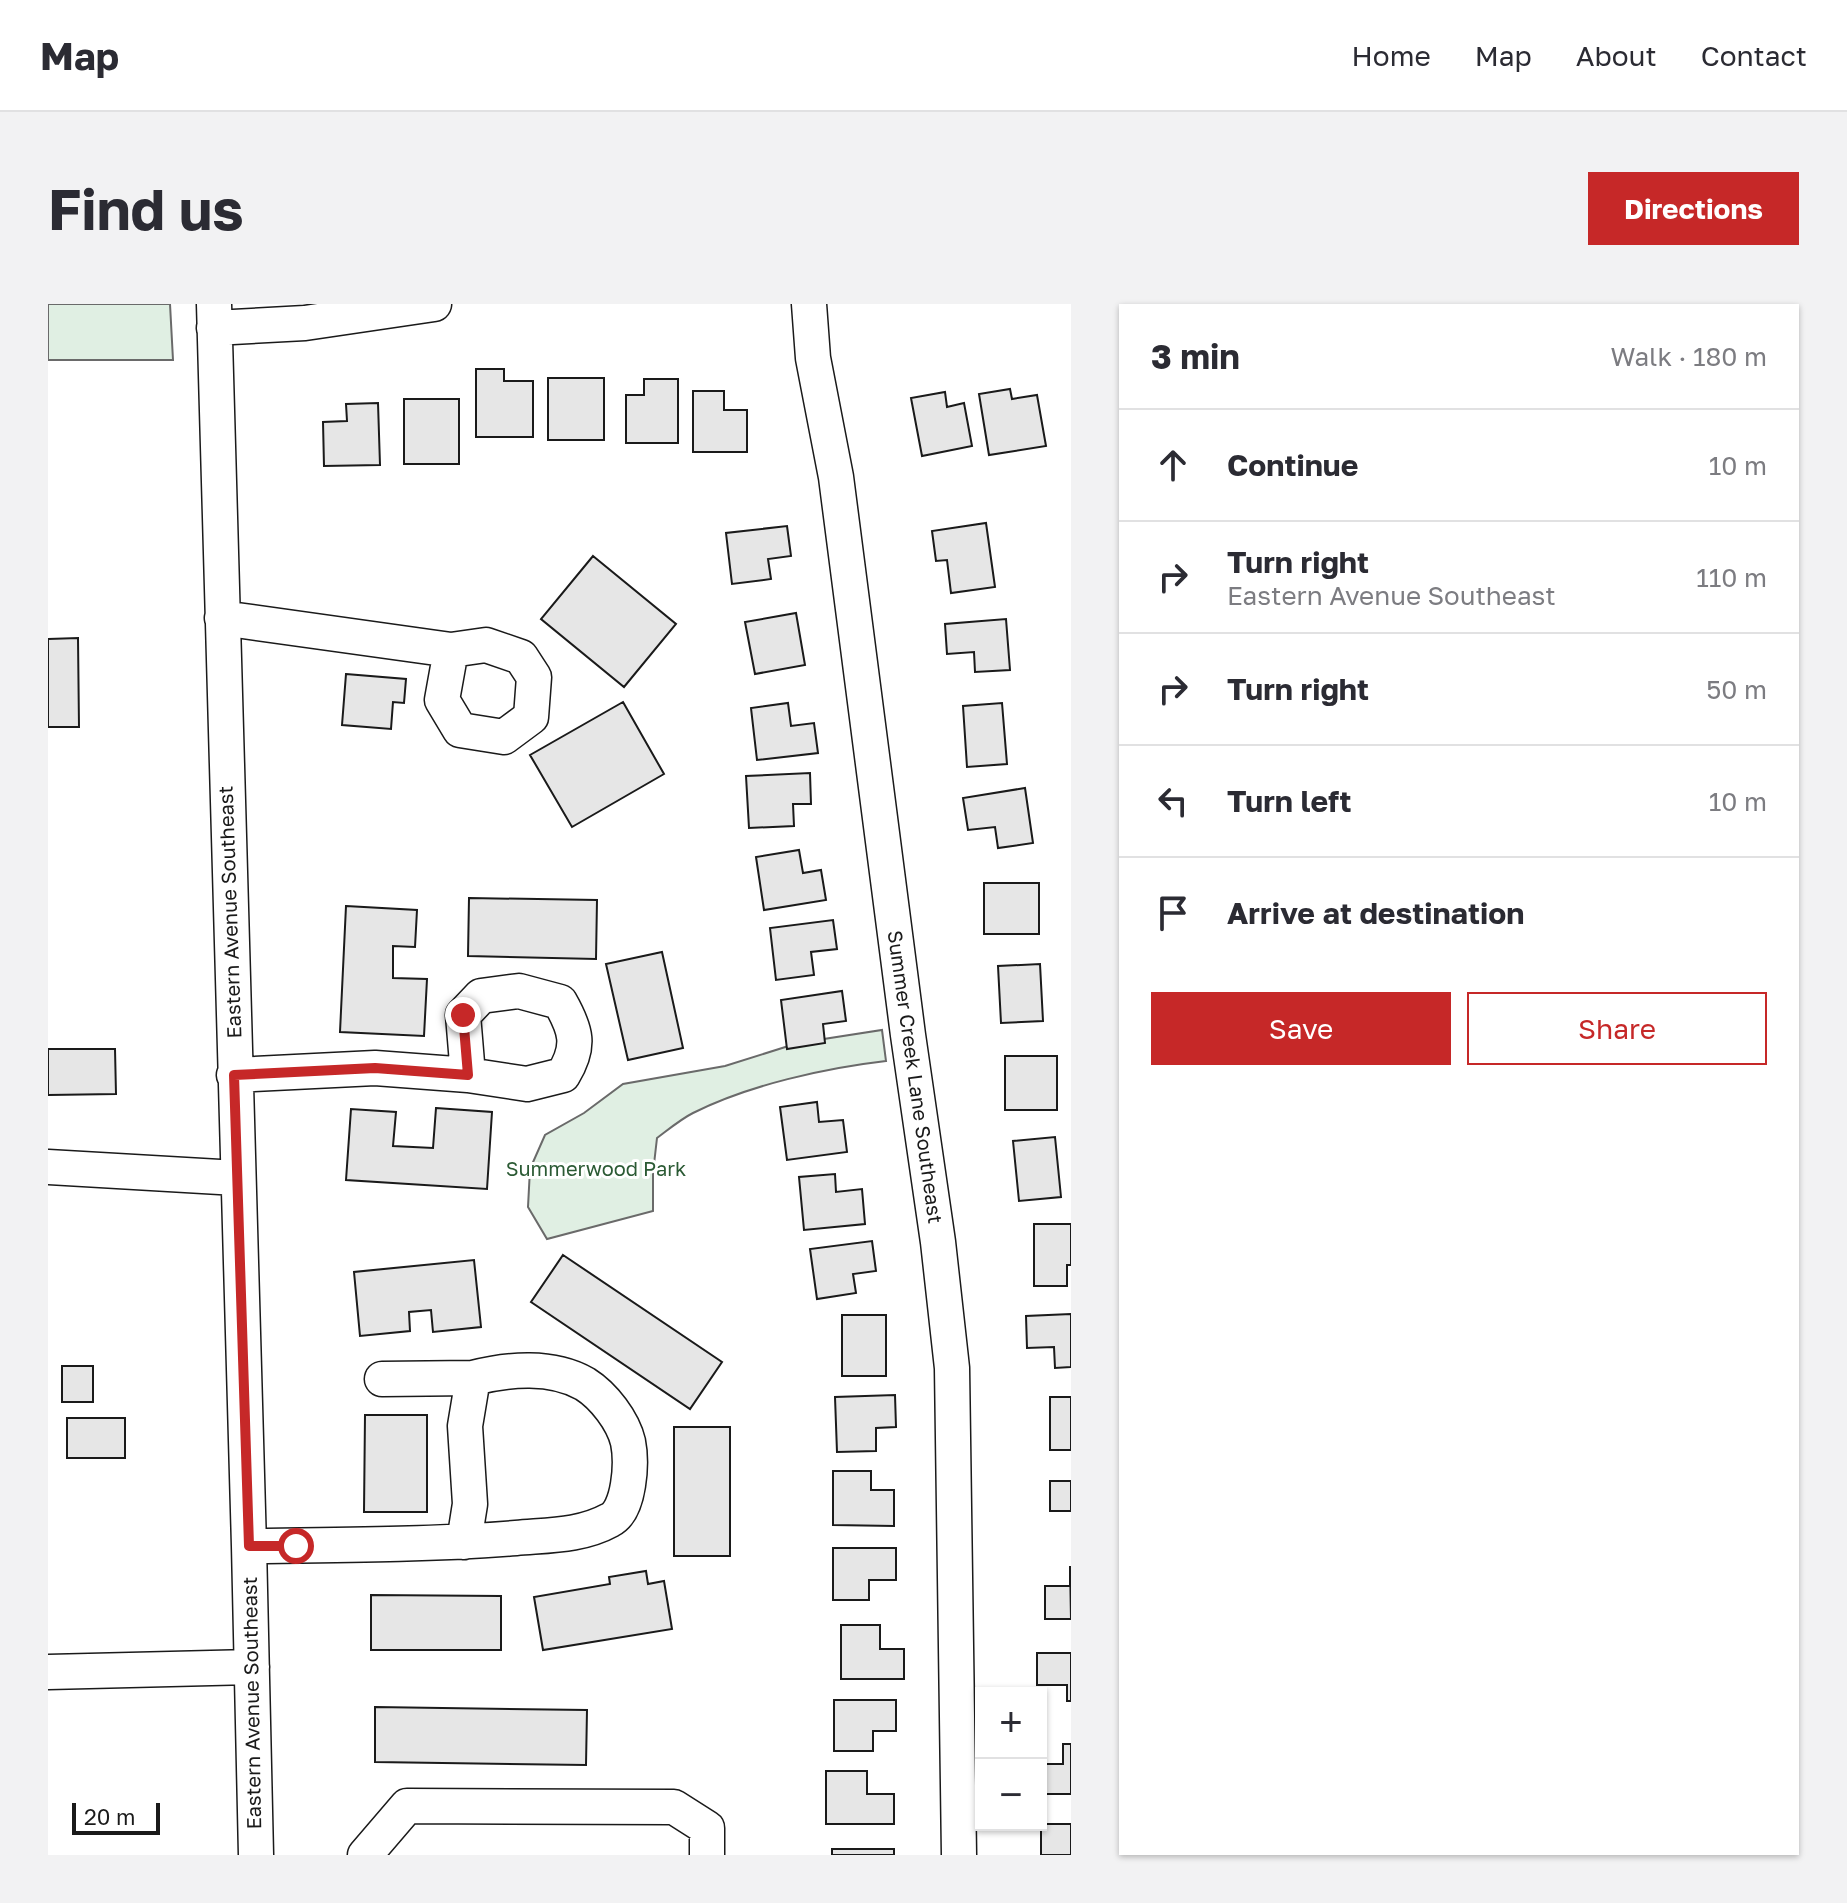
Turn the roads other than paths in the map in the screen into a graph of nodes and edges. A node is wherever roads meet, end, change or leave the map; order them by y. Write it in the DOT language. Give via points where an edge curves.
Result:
graph roads {
  1 [pos="434,304"];
  2 [pos="809,304"];
  3 [pos="214,316"];
  4 [pos="222,618"];
  5 [pos="451,650"];
  6 [pos="234,1075"];
  7 [pos="468,1075"];
  8 [pos="48,1167"];
  9 [pos="237,1178"];
  10 [pos="473,1378"];
  11 [pos="382,1379"];
  12 [pos="464,1542"];
  13 [pos="249,1546"];
  14 [pos="252,1667"];
  15 [pos="48,1672"];
  16 [pos="256,1855"];
  17 [pos="365,1855"];
  18 [pos="707,1855"];
  19 [pos="959,1855"];
  1 -- 3 [label="street" via="305,323"];
  2 -- 19 [label="street, Summer Creek Lane Southeast" via="952,1368"];
  3 -- 4 [label="street, Eastern Avenue Southeast"];
  4 -- 5 [label="street"];
  4 -- 6 [label="street, Eastern Avenue Southeast"];
  6 -- 7 [label="street" via="375,1068"];
  6 -- 9 [label="street, Eastern Avenue Southeast"];
  8 -- 9 [label="street"];
  9 -- 13 [label="street, Eastern Avenue Southeast"];
  10 -- 11 [label="street"];
  10 -- 12 [label="street" via="465,1426 470,1504"];
  10 -- 12 [label="street" via="507,1370 551,1373 585,1384 610,1407 628,1442 628,1494 614,1519 582,1532"];
  12 -- 13 [label="street"];
  13 -- 14 [label="street, Eastern Avenue Southeast"];
  14 -- 15 [label="street"];
  14 -- 16 [label="street, Eastern Avenue Southeast"];
  17 -- 18 [label="street" via="407,1806 422,1806 674,1807 707,1828"];
}
